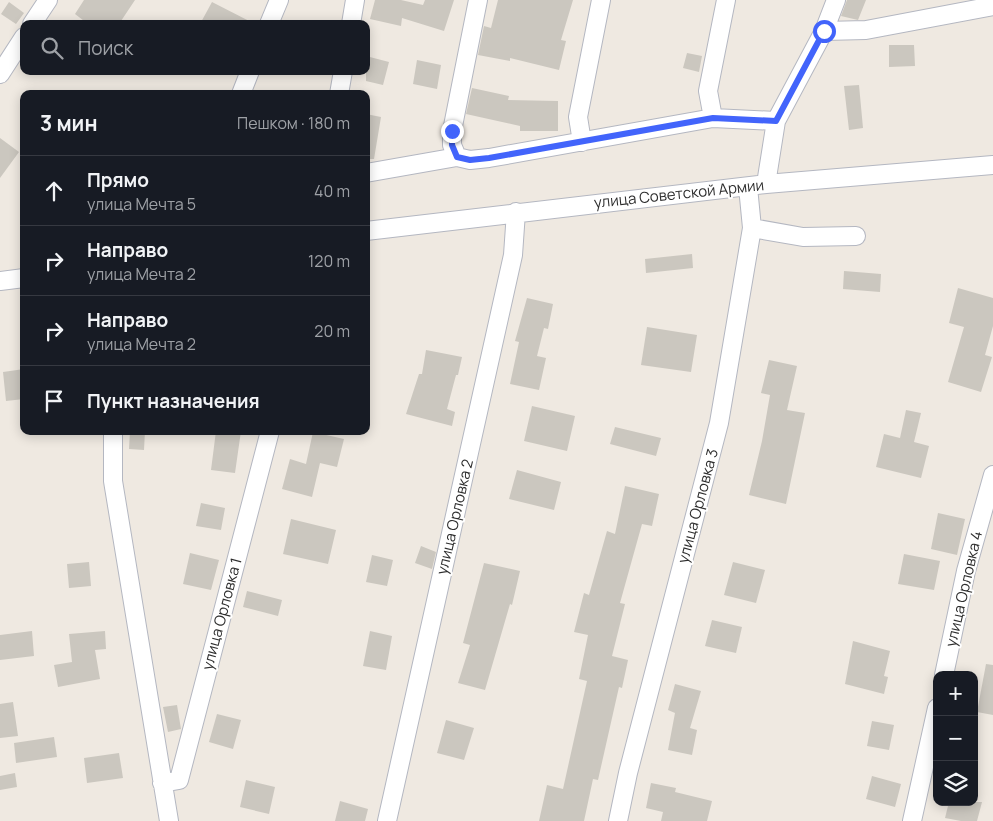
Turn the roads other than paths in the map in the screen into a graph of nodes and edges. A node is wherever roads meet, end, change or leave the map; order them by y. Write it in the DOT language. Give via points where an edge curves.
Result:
graph roads {
  1 [pos="48,0"];
  2 [pos="279,0"];
  3 [pos="355,0"];
  4 [pos="478,0"];
  5 [pos="601,0"];
  6 [pos="726,0"];
  7 [pos="836,0"];
  8 [pos="970,5"];
  9 [pos="993,6"];
  10 [pos="35,20"];
  11 [pos="271,20"];
  12 [pos="352,20"];
  13 [pos="824,31"];
  14 [pos="20,42"];
  15 [pos="3,62"];
  16 [pos="248,75"];
  17 [pos="342,75"];
  18 [pos="243,90"];
  19 [pos="340,90"];
  20 [pos="713,118"];
  21 [pos="776,121"];
  22 [pos="582,142"];
  23 [pos="457,157"];
  24 [pos="993,165"];
  25 [pos="370,172"];
  26 [pos="766,184"];
  27 [pos="748,187"];
  28 [pos="516,212"];
  29 [pos="752,228"];
  30 [pos="370,230"];
  31 [pos="856,236"];
  32 [pos="20,278"];
  33 [pos="0,281"];
  34 [pos="112,435"];
  35 [pos="269,435"];
  36 [pos="993,475"];
  37 [pos="945,671"];
  38 [pos="935,716"];
  39 [pos="162,783"];
  40 [pos="169,821"];
  41 [pos="387,821"];
  42 [pos="618,821"];
  43 [pos="912,821"];
  1 -- 10 [label="street"];
  2 -- 11 [label="street"];
  3 -- 12 [label="street"];
  4 -- 23 [label="street" via="452,131 452,145"];
  5 -- 22 [label="street" via="578,117"];
  6 -- 20 [label="street" via="708,90"];
  7 -- 13 [label="street"];
  8 -- 9 [label="street"];
  8 -- 13 [label="street" via="866,30"];
  13 -- 21 [label="street"];
  14 -- 15 [label="street"];
  16 -- 18 [label="street"];
  17 -- 19 [label="street"];
  20 -- 21 [label="street"];
  20 -- 22 [label="street"];
  21 -- 26 [label="street"];
  22 -- 23 [label="street" via="489,158 470,160"];
  23 -- 25 [label="street"];
  24 -- 26 [label="street, улица Советской Армии"];
  26 -- 27 [label="street, улица Советской Армии"];
  27 -- 28 [label="street, улица Советской Армии"];
  27 -- 29 [label="street, улица Орловка 3"];
  28 -- 30 [label="street, улица Советской Армии"];
  28 -- 41 [label="street, улица Орловка 2" via="513,254"];
  29 -- 31 [label="street" via="803,237"];
  29 -- 42 [label="street, улица Орловка 3" via="719,423"];
  32 -- 33 [label="street"];
  34 -- 39 [label="street" via="113,481"];
  35 -- 39 [label="street, улица Орловка 1" via="179,780"];
  36 -- 37 [label="street, улица Орловка 4" via="966,571"];
  38 -- 43 [label="street"];
  39 -- 40 [label="street"];
}
